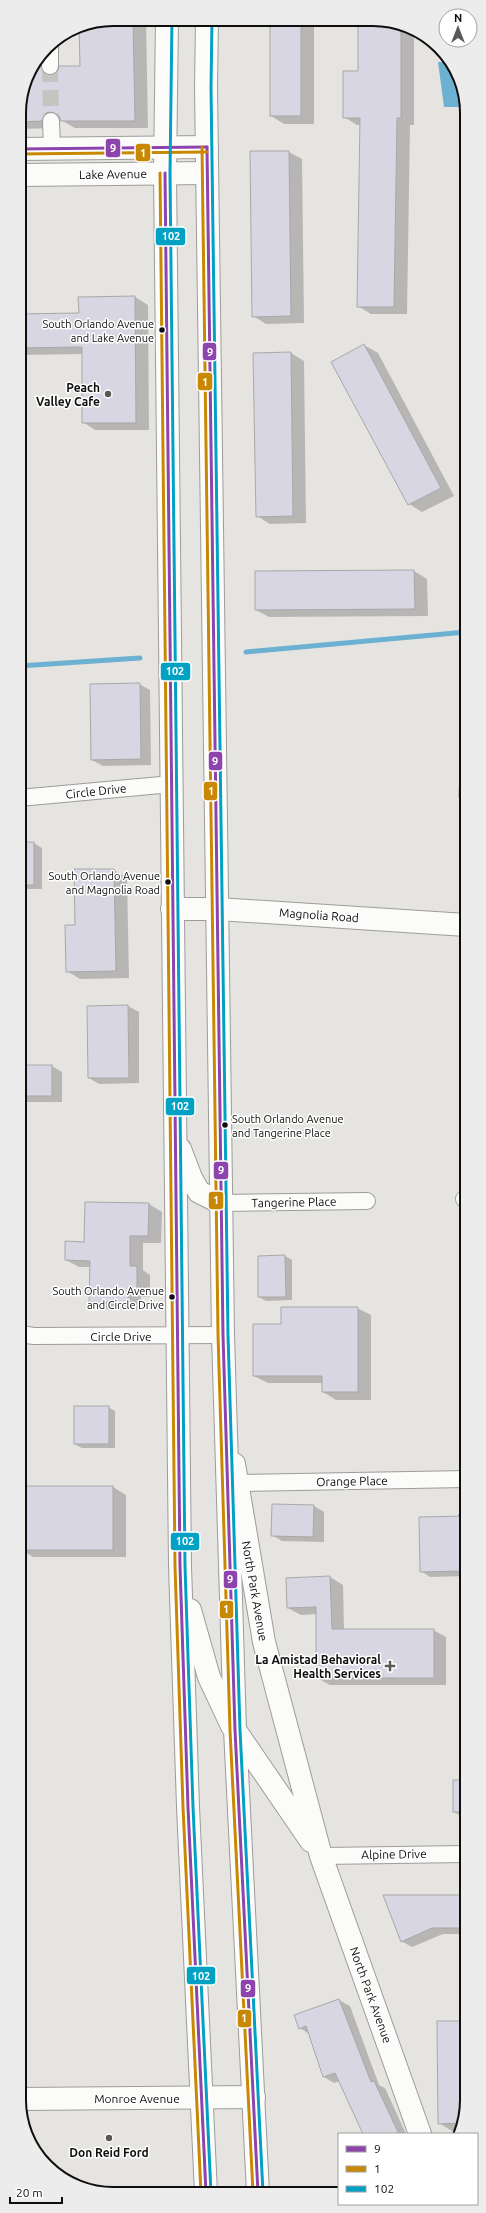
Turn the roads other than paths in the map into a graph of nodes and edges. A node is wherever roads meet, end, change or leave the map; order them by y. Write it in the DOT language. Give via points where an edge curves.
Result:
graph roads {
  1 [pos="167,26"];
  2 [pos="207,26"];
  3 [pos="50,54"];
  4 [pos="50,66"];
  5 [pos="51,121"];
  6 [pos="166,147"];
  7 [pos="207,147"];
  8 [pos="52,148"];
  9 [pos="26,149"];
  10 [pos="166,173"];
  11 [pos="207,173"];
  12 [pos="26,176"];
  13 [pos="172,784"];
  14 [pos="26,797"];
  15 [pos="172,909"];
  16 [pos="218,909"];
  17 [pos="460,925"];
  18 [pos="175,1137"];
  19 [pos="367,1201"];
  20 [pos="221,1203"];
  21 [pos="26,1335"];
  22 [pos="176,1335"];
  23 [pos="223,1335"];
  24 [pos="226,1418"];
  25 [pos="460,1479"];
  26 [pos="237,1483"];
  27 [pos="180,1566"];
  28 [pos="235,1730"];
  29 [pos="460,1854"];
  30 [pos="321,1856"];
  31 [pos="254,2097"];
  32 [pos="201,2098"];
  33 [pos="26,2099"];
  34 [pos="420,2133"];
  35 [pos="206,2187"];
  36 [pos="258,2187"];
  1 -- 6 [label="main road"];
  2 -- 7 [label="main road"];
  3 -- 4 [label="street"];
  5 -- 8 [label="street"];
  6 -- 7 [label="main road"];
  6 -- 8 [label="main road"];
  6 -- 10 [label="main road"];
  7 -- 11 [label="main road"];
  8 -- 9 [label="main road"];
  10 -- 11 [label="main road, Lake Avenue"];
  10 -- 12 [label="main road, Lake Avenue"];
  10 -- 13 [label="main road"];
  11 -- 16 [label="main road"];
  13 -- 14 [label="street, Circle Drive"];
  13 -- 15 [label="main road"];
  15 -- 16 [label="main road, Magnolia Road"];
  15 -- 18 [label="main road"];
  16 -- 17 [label="main road, Magnolia Road"];
  16 -- 20 [label="main road"];
  18 -- 20 [label="main road" via="190,1178 199,1192"];
  18 -- 22 [label="main road"];
  19 -- 20 [label="street, Tangerine Place"];
  20 -- 23 [label="main road"];
  21 -- 22 [label="street, Circle Drive"];
  22 -- 23 [label="street, Circle Drive"];
  22 -- 27 [label="main road"];
  23 -- 24 [label="main road"];
  24 -- 26 [label="main road, North Park Avenue"];
  24 -- 28 [label="main road"];
  25 -- 26 [label="street, Orange Place"];
  26 -- 30 [label="main road, North Park Avenue" via="264,1642"];
  27 -- 28 [label="main road, North Park Avenue" via="208,1677"];
  27 -- 32 [label="main road"];
  28 -- 30 [label="main road, North Park Avenue"];
  28 -- 31 [label="main road"];
  29 -- 30 [label="street, Alpine Drive"];
  30 -- 34 [label="main road, North Park Avenue"];
  31 -- 32 [label="main road, Monroe Avenue"];
  31 -- 36 [label="main road"];
  32 -- 33 [label="main road, Monroe Avenue"];
  32 -- 35 [label="main road"];
}
